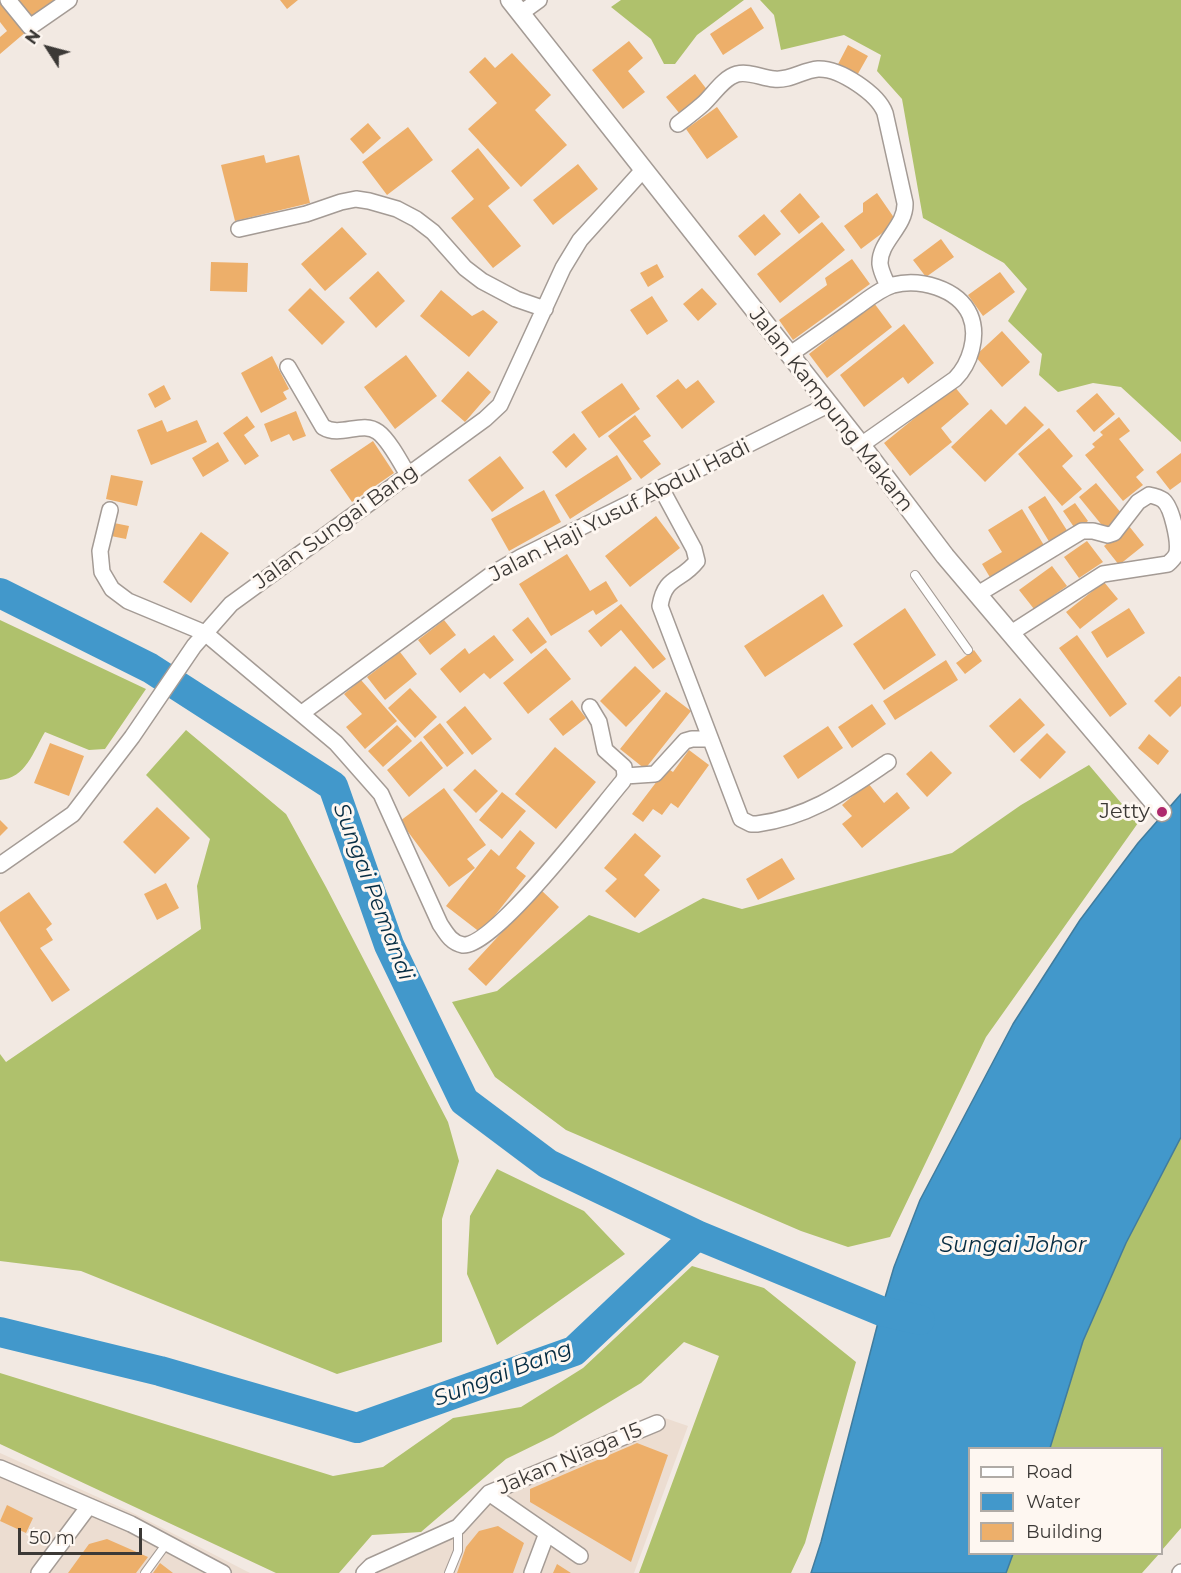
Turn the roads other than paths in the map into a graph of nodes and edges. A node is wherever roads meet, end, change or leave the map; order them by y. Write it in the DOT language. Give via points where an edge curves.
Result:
graph roads {
  1 [pos="8,0"];
  2 [pos="69,0"];
  3 [pos="539,0"];
  4 [pos="515,7"];
  5 [pos="678,124"];
  6 [pos="643,170"];
  7 [pos="239,229"];
  8 [pos="888,286"];
  9 [pos="545,309"];
  10 [pos="789,355"];
  11 [pos="288,367"];
  12 [pos="828,405"];
  13 [pos="861,445"];
  14 [pos="408,474"];
  15 [pos="661,488"];
  16 [pos="110,510"];
  17 [pos="1177,559"];
  18 [pos="915,575"];
  19 [pos="978,594"];
  20 [pos="205,633"];
  21 [pos="1011,633"];
  22 [pos="968,650"];
  23 [pos="590,707"];
  24 [pos="302,713"];
  25 [pos="711,739"];
  26 [pos="888,762"];
  27 [pos="625,776"];
  28 [pos="1162,812"];
  29 [pos="0,865"];
  30 [pos="657,1423"];
  31 [pos="0,1468"];
  32 [pos="489,1493"];
  33 [pos="89,1506"];
  34 [pos="458,1527"];
  35 [pos="547,1533"];
  36 [pos="166,1543"];
  37 [pos="580,1556"];
  38 [pos="39,1573"];
  39 [pos="145,1573"];
  40 [pos="223,1573"];
  41 [pos="364,1573"];
  42 [pos="449,1573"];
  43 [pos="532,1573"];
  1 -- 2 [label="street" via="30,27"];
  3 -- 4 [label="street"];
  4 -- 6 [label="street, Jalan Kampung Makam"];
  5 -- 8 [label="street" via="739,74 775,79 820,69 852,81 868,92 885,113 905,203 900,225 880,260"];
  6 -- 9 [label="street, Jalan Sungai Bang" via="580,240"];
  6 -- 10 [label="street, Jalan Kampung Makam"];
  7 -- 9 [label="street" via="341,202 369,201 416,219 482,281"];
  8 -- 10 [label="street"];
  8 -- 13 [label="street" via="923,284 947,292 969,314 972,342 968,361 955,380"];
  9 -- 14 [label="street, Jalan Sungai Bang" via="500,405"];
  10 -- 12 [label="street, Jalan Kampung Makam"];
  11 -- 14 [label="street" via="323,427 334,432 375,429"];
  12 -- 13 [label="street, Jalan Kampung Makam"];
  12 -- 15 [label="street, Jalan Haji Yusuf Abdul Hadi"];
  13 -- 19 [label="street, Jalan Kampung Makam"];
  14 -- 20 [label="street, Jalan Sungai Bang" via="231,604"];
  15 -- 24 [label="street, Jalan Haji Yusuf Abdul Hadi" via="492,574"];
  15 -- 25 [label="street" via="697,561 670,582 662,592 660,606"];
  16 -- 20 [label="street" via="100,551 102,572 112,589 128,601"];
  17 -- 19 [label="street" via="1168,506 1149,495 1137,502 1114,533 1082,531"];
  17 -- 21 [label="street" via="1162,566 1103,574"];
  18 -- 22 [label="lane"];
  19 -- 21 [label="street, Jalan Kampung Makam"];
  20 -- 24 [label="street"];
  20 -- 29 [label="street, Jalan Sungai Bang" via="73,814"];
  21 -- 28 [label="street, Jalan Kampung Makam"];
  23 -- 27 [label="street" via="599,722 605,750 624,767"];
  24 -- 27 [label="street" via="336,743 381,794 440,924 452,941 465,945 478,941 520,904"];
  25 -- 26 [label="street" via="738,813 751,824 799,815 831,800"];
  25 -- 27 [label="street" via="685,741 655,774"];
  30 -- 32 [label="street, Jakan Niaga 15"];
  31 -- 33 [label="street"];
  32 -- 34 [label="street, Jakan Niaga 15"];
  32 -- 35 [label="street"];
  33 -- 36 [label="street"];
  33 -- 38 [label="street"];
  34 -- 41 [label="street, Jakan Niaga 15" via="371,1566"];
  34 -- 42 [label="lane" via="458,1551"];
  35 -- 37 [label="street"];
  35 -- 43 [label="street"];
  36 -- 39 [label="lane"];
  36 -- 40 [label="street"];
}
